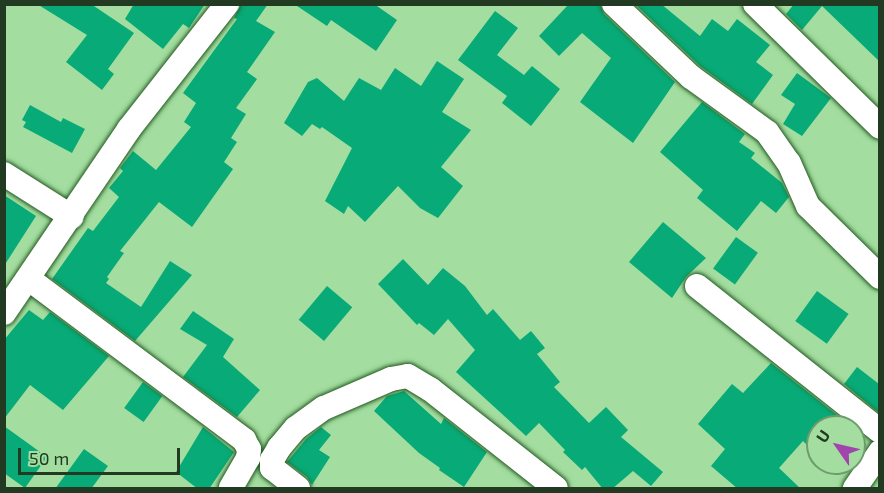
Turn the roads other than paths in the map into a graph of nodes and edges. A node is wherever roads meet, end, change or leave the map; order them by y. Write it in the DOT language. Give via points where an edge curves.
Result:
graph roads {
  1 [pos="227,4"];
  2 [pos="614,4"];
  3 [pos="754,4"];
  4 [pos="879,127"];
  5 [pos="4,174"];
  6 [pos="72,217"];
  7 [pos="879,277"];
  8 [pos="29,279"];
  9 [pos="698,286"];
  10 [pos="4,314"];
  11 [pos="879,430"];
  12 [pos="879,452"];
  13 [pos="272,468"];
  14 [pos="237,479"];
  15 [pos="298,489"];
  16 [pos="556,489"];
  17 [pos="855,489"];
  1 -- 6 [label="street" via="129,129"];
  2 -- 7 [label="street" via="691,77 767,132 789,163 808,206"];
  3 -- 4 [label="street"];
  5 -- 6 [label="street"];
  6 -- 8 [label="street"];
  8 -- 10 [label="street"];
  8 -- 14 [label="street" via="244,440 249,449"];
  9 -- 11 [label="street"];
  12 -- 17 [label="street"];
  13 -- 14 [label="street"];
  13 -- 15 [label="street"];
  13 -- 16 [label="street" via="279,448 311,416 391,379 408,376 430,389"];
}
